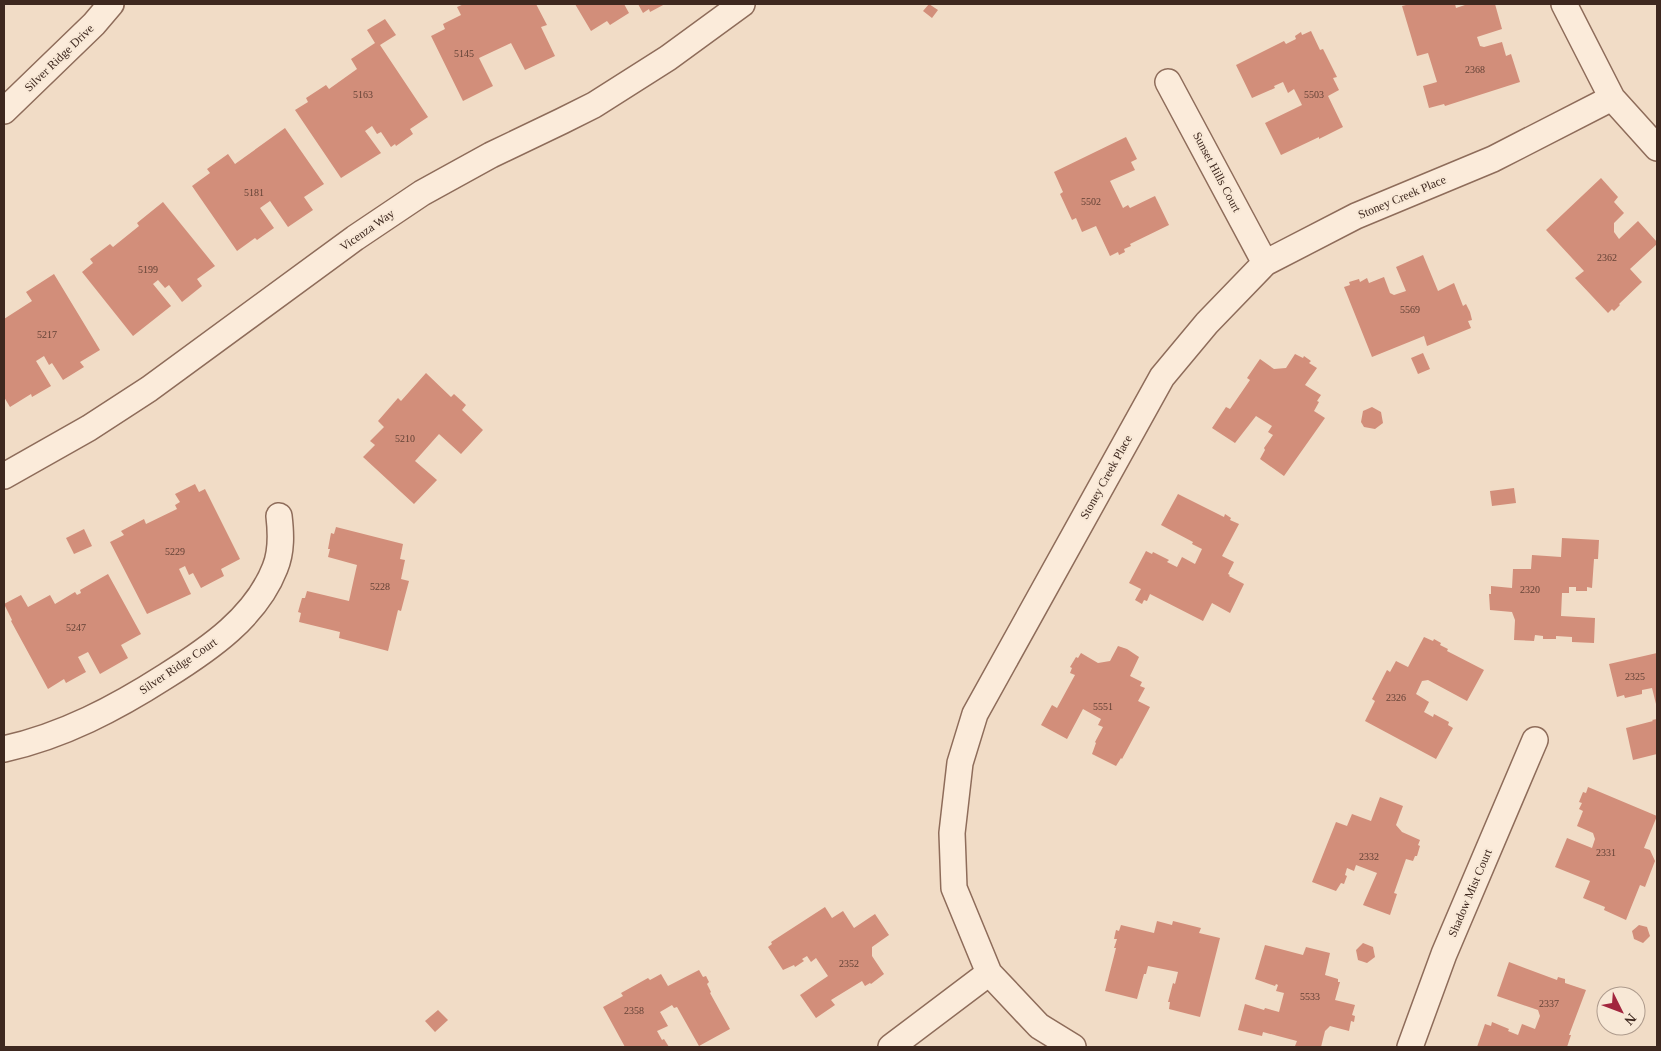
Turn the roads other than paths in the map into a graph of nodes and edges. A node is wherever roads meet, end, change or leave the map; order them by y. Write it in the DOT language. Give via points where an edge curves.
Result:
graph roads {
  1 [pos="111,4"];
  2 [pos="742,4"];
  3 [pos="1564,4"];
  4 [pos="1168,82"];
  5 [pos="1612,98"];
  6 [pos="4,111"];
  7 [pos="1657,148"];
  8 [pos="1265,263"];
  9 [pos="4,476"];
  10 [pos="279,516"];
  11 [pos="1535,740"];
  12 [pos="4,749"];
  13 [pos="989,973"];
  14 [pos="891,1047"];
  15 [pos="1073,1047"];
  16 [pos="1410,1047"];
  1 -- 6 [label="street, Silver Ridge Drive"];
  2 -- 9 [label="street, Vicenza Way" via="668,58 594,105 422,193 355,238 156,385"];
  3 -- 5 [label="street"];
  4 -- 8 [label="street, Sunset Hills Court"];
  5 -- 7 [label="street"];
  5 -- 8 [label="street, Stoney Creek Place" via="1492,159 1356,216"];
  8 -- 13 [label="street, Stoney Creek Place" via="1207,323 1162,377 974,714 960,763 952,833 954,888"];
  10 -- 12 [label="street, Silver Ridge Court" via="280,546 271,578 252,607 223,636 180,667 105,712 55,733"];
  11 -- 16 [label="street, Shadow Mist Court" via="1444,954"];
  13 -- 14 [label="street"];
  13 -- 15 [label="street, Stoney Creek Place" via="1038,1026"];
}
